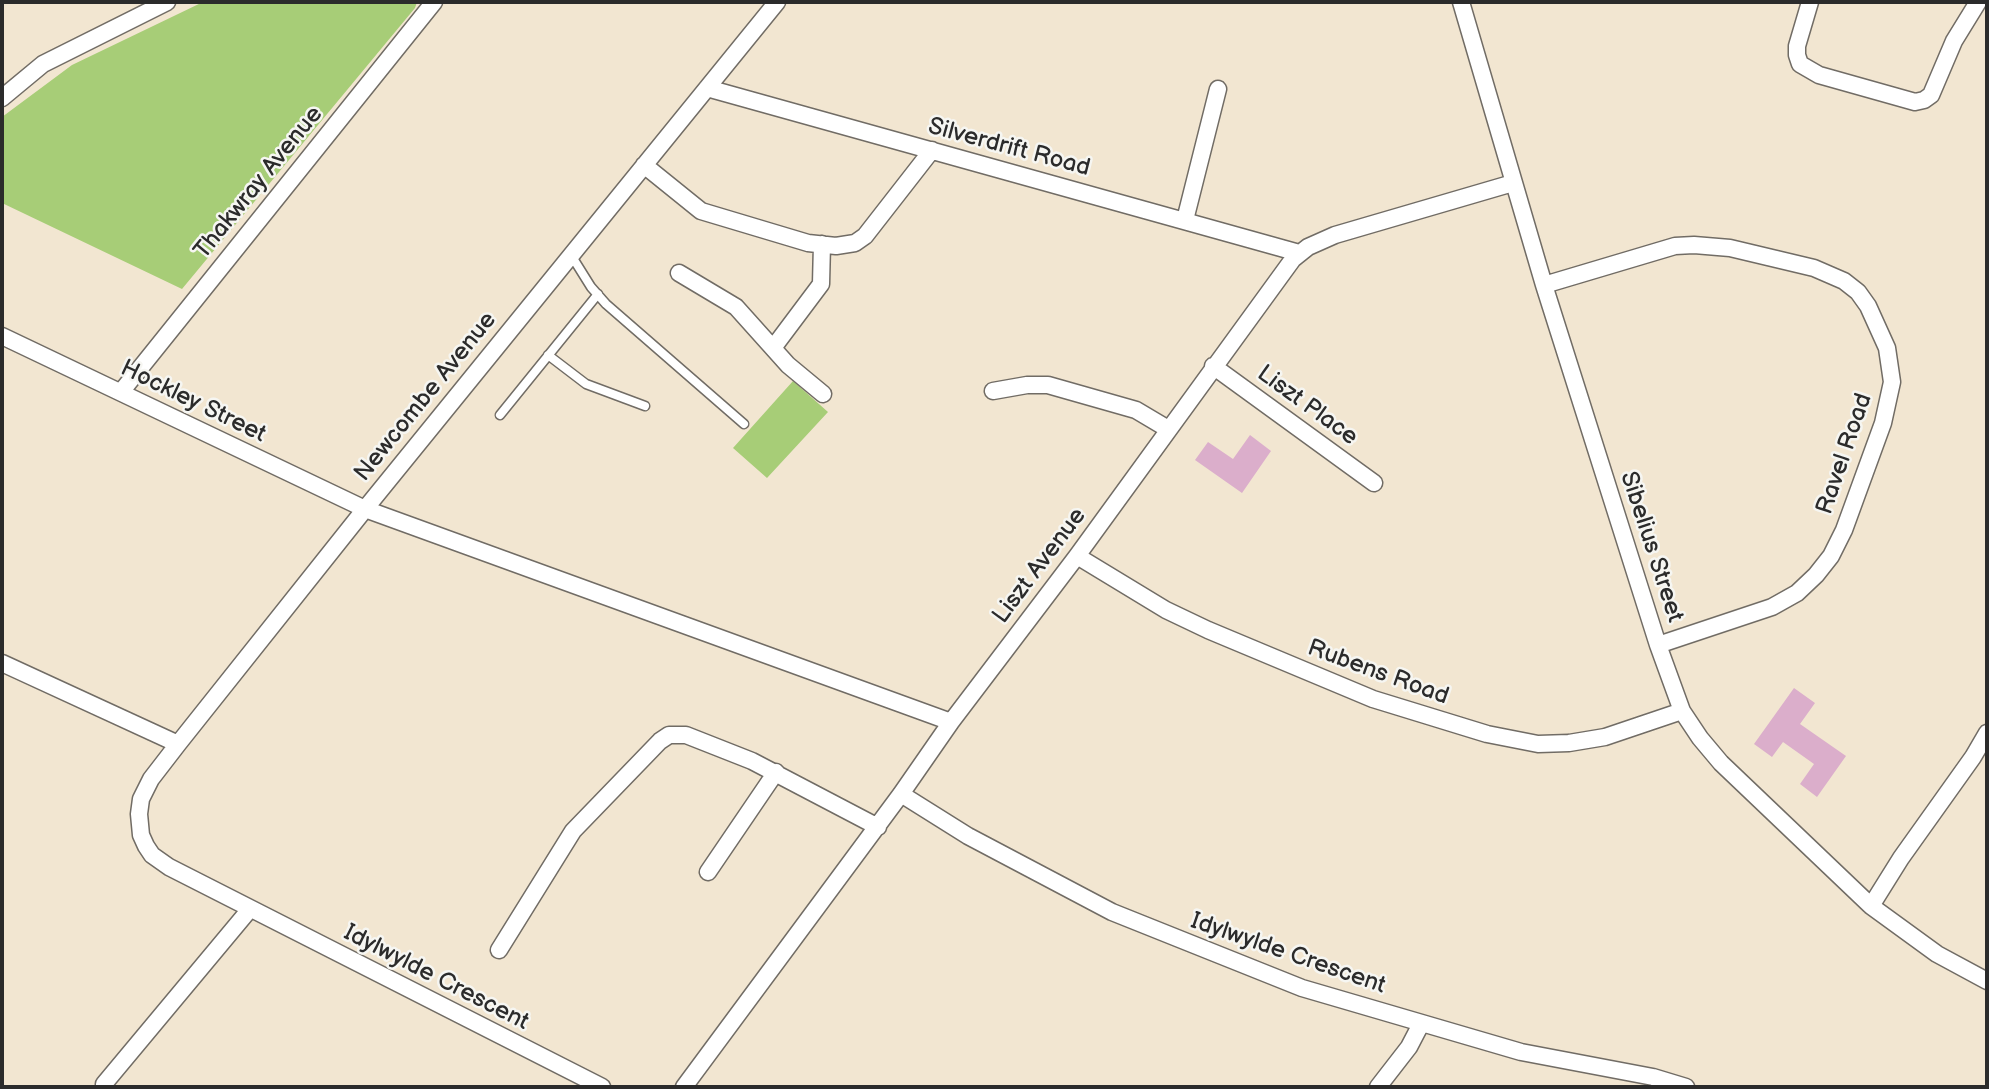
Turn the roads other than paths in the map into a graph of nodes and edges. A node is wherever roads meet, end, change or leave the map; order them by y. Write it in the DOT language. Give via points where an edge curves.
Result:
graph roads {
  1 [pos="167,2"];
  2 [pos="434,2"];
  3 [pos="778,2"];
  4 [pos="1461,2"];
  5 [pos="1811,2"];
  6 [pos="1978,2"];
  7 [pos="707,88"];
  8 [pos="1218,89"];
  9 [pos="2,98"];
  10 [pos="932,150"];
  11 [pos="644,166"];
  12 [pos="1513,183"];
  13 [pos="1185,220"];
  14 [pos="822,244"];
  15 [pos="1299,253"];
  16 [pos="571,255"];
  17 [pos="679,273"];
  18 [pos="1544,285"];
  19 [pos="598,294"];
  20 [pos="2,336"];
  21 [pos="773,348"];
  22 [pos="548,355"];
  23 [pos="1213,366"];
  24 [pos="993,391"];
  25 [pos="121,392"];
  26 [pos="823,394"];
  27 [pos="645,406"];
  28 [pos="500,415"];
  29 [pos="744,424"];
  30 [pos="1168,429"];
  31 [pos="1374,483"];
  32 [pos="365,509"];
  33 [pos="1077,556"];
  34 [pos="1658,645"];
  35 [pos="2,663"];
  36 [pos="1682,711"];
  37 [pos="951,722"];
  38 [pos="1987,733"];
  39 [pos="178,744"];
  40 [pos="776,772"];
  41 [pos="901,794"];
  42 [pos="878,827"];
  43 [pos="141,835"];
  44 [pos="708,872"];
  45 [pos="1871,906"];
  46 [pos="250,909"];
  47 [pos="499,950"];
  48 [pos="1987,981"];
  49 [pos="1420,1024"];
  50 [pos="104,1084"];
  51 [pos="603,1087"];
  52 [pos="684,1087"];
  53 [pos="1378,1087"];
  54 [pos="1686,1087"];
  1 -- 9 [label="street" via="44,64"];
  2 -- 25 [label="street, Thakwray Avenue"];
  3 -- 7 [label="street, Newcombe Avenue"];
  4 -- 12 [label="street, Sibelius Street"];
  5 -- 6 [label="street" via="1797,46 1800,64 1819,75 1915,102 1931,95 1954,41"];
  7 -- 10 [label="street, Silverdrift Road"];
  7 -- 11 [label="street, Newcombe Avenue"];
  8 -- 13 [label="street"];
  10 -- 13 [label="street, Silverdrift Road"];
  10 -- 14 [label="street" via="865,236 855,243"];
  11 -- 14 [label="street" via="701,211"];
  11 -- 16 [label="street, Newcombe Avenue"];
  12 -- 15 [label="street, Liszt Avenue" via="1345,231"];
  12 -- 18 [label="street, Sibelius Street"];
  13 -- 15 [label="street, Silverdrift Road"];
  14 -- 21 [label="street" via="821,284"];
  15 -- 23 [label="street, Liszt Avenue"];
  16 -- 19 [label="lane"];
  16 -- 32 [label="street, Newcombe Avenue"];
  17 -- 21 [label="street" via="736,307"];
  18 -- 34 [label="street, Sibelius Street"];
  18 -- 34 [label="street, Ravel Road" via="1668,248 1730,248 1814,268 1843,281 1868,306 1887,348 1892,382 1882,423 1831,556 1797,593 1772,607"];
  19 -- 22 [label="lane"];
  19 -- 29 [label="lane"];
  20 -- 25 [label="street, Hockley Street"];
  21 -- 26 [label="street"];
  22 -- 27 [label="lane" via="586,384"];
  22 -- 28 [label="lane"];
  23 -- 30 [label="street, Liszt Avenue"];
  23 -- 31 [label="street, Liszt Place"];
  24 -- 30 [label="street" via="1048,385 1136,410"];
  25 -- 32 [label="street, Hockley Street"];
  30 -- 33 [label="street, Liszt Avenue"];
  32 -- 37 [label="street, Hockley Street"];
  32 -- 39 [label="street, Newcombe Avenue"];
  33 -- 36 [label="street, Rubens Road" via="1208,631 1373,699 1487,734 1538,744 1569,743 1605,737"];
  33 -- 37 [label="street, Liszt Avenue"];
  34 -- 36 [label="street, Sibelius Street"];
  35 -- 39 [label="street"];
  36 -- 45 [label="street, Sibelius Street" via="1721,762"];
  37 -- 41 [label="street, Liszt Avenue"];
  38 -- 45 [label="street"];
  39 -- 43 [label="street, Newcombe Avenue" via="141,799"];
  40 -- 42 [label="street"];
  40 -- 44 [label="street"];
  40 -- 47 [label="street" via="686,735 665,737 573,831"];
  41 -- 42 [label="street, Liszt Avenue"];
  41 -- 49 [label="street, Idylwylde Crescent" via="968,836 1112,912 1302,988"];
  42 -- 52 [label="street, Liszt Avenue"];
  43 -- 46 [label="street, Idylwylde Crescent" via="152,855 169,867"];
  45 -- 48 [label="street, Sibelius Street" via="1937,954"];
  46 -- 50 [label="street"];
  46 -- 51 [label="street, Idylwylde Crescent"];
  49 -- 53 [label="street"];
  49 -- 54 [label="street, Idylwylde Crescent" via="1521,1052"];
}
